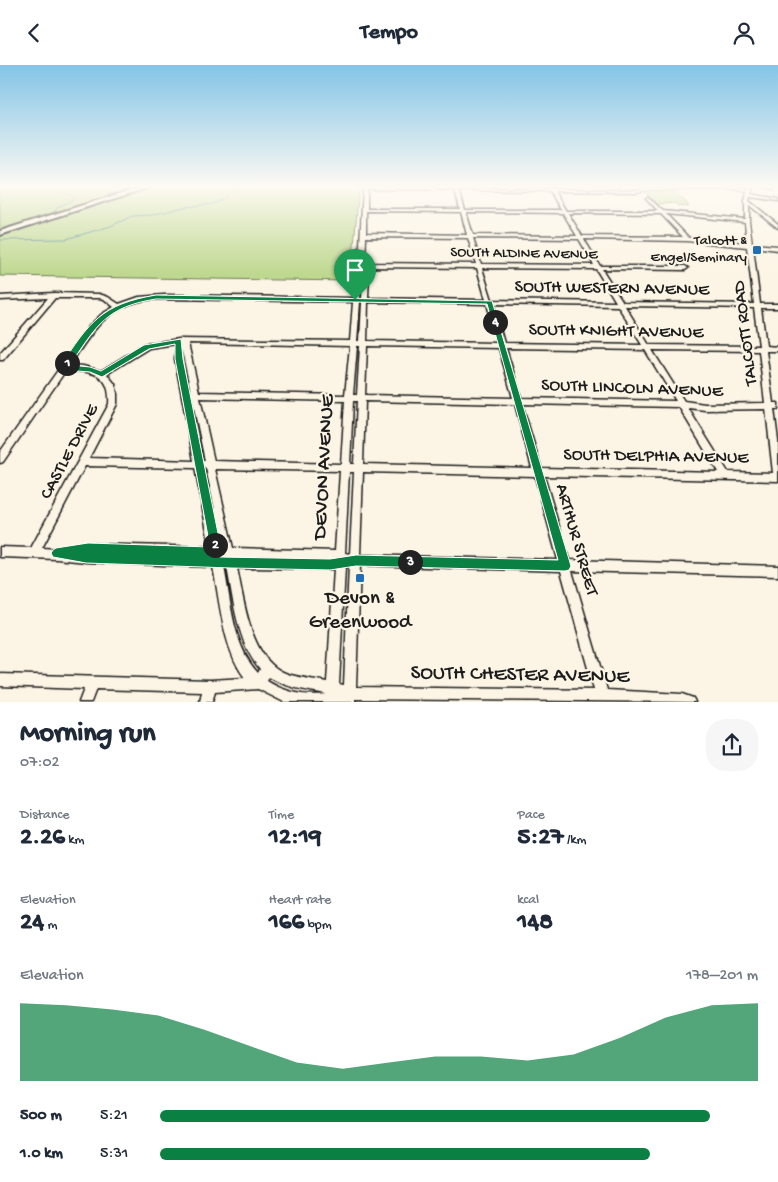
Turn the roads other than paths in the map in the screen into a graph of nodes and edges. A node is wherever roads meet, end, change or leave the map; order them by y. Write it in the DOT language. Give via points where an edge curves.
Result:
graph roads {
  1 [pos="55,216"];
  2 [pos="364,216"];
  3 [pos="464,216"];
  4 [pos="566,216"];
  5 [pos="666,216"];
  6 [pos="692,216"];
  7 [pos="747,216"];
  8 [pos="765,216"];
  9 [pos="770,219"];
  10 [pos="778,220"];
  11 [pos="747,221"];
  12 [pos="778,226"];
  13 [pos="0,233"];
  14 [pos="364,235"];
  15 [pos="470,236"];
  16 [pos="580,237"];
  17 [pos="687,239"];
  18 [pos="751,245"];
  19 [pos="778,248"];
  20 [pos="362,265"];
  21 [pos="479,266"];
  22 [pos="598,267"];
  23 [pos="685,269"];
  24 [pos="54,295"];
  25 [pos="0,298"];
  26 [pos="360,300"];
  27 [pos="489,302"];
  28 [pos="620,304"];
  29 [pos="759,306"];
  30 [pos="778,306"];
  31 [pos="118,307"];
  32 [pos="181,341"];
  33 [pos="352,343"];
  34 [pos="362,343"];
  35 [pos="502,345"];
  36 [pos="647,348"];
  37 [pos="762,349"];
  38 [pos="778,349"];
  39 [pos="0,358"];
  40 [pos="64,367"];
  41 [pos="102,374"];
  42 [pos="191,395"];
  43 [pos="349,398"];
  44 [pos="360,398"];
  45 [pos="518,401"];
  46 [pos="682,404"];
  47 [pos="774,406"];
  48 [pos="0,459"];
  49 [pos="83,462"];
  50 [pos="205,464"];
  51 [pos="346,467"];
  52 [pos="358,468"];
  53 [pos="538,470"];
  54 [pos="725,475"];
  55 [pos="778,477"];
  56 [pos="0,553"];
  57 [pos="34,553"];
  58 [pos="217,558"];
  59 [pos="230,558"];
  60 [pos="340,560"];
  61 [pos="356,560"];
  62 [pos="565,566"];
  63 [pos="778,571"];
  64 [pos="268,669"];
  65 [pos="0,680"];
  66 [pos="93,683"];
  67 [pos="258,683"];
  68 [pos="210,686"];
  69 [pos="333,696"];
  70 [pos="350,698"];
  71 [pos="476,698"];
  72 [pos="603,699"];
  73 [pos="85,702"];
  74 [pos="206,702"];
  75 [pos="689,702"];
  1 -- 13 [label="main road"];
  2 -- 14 [label="street, DEVON AVENUE"];
  3 -- 15 [label="street, ARTHUR STREET"];
  4 -- 16 [label="street"];
  5 -- 17 [label="street"];
  6 -- 11 [label="street"];
  7 -- 11 [label="street, TALCOTT ROAD"];
  8 -- 9 [label="street"];
  9 -- 10 [label="street"];
  9 -- 12 [label="street"];
  11 -- 18 [label="street, TALCOTT ROAD"];
  14 -- 15 [label="street"];
  14 -- 20 [label="street, DEVON AVENUE"];
  15 -- 16 [label="street"];
  15 -- 21 [label="street, ARTHUR STREET"];
  16 -- 17 [label="street"];
  16 -- 22 [label="street"];
  17 -- 18 [label="street"];
  18 -- 19 [label="street"];
  18 -- 29 [label="street, TALCOTT ROAD"];
  20 -- 21 [label="street, SOUTH ALDINE AVENUE"];
  20 -- 26 [label="street, DEVON AVENUE" via="366,271"];
  21 -- 22 [label="street, SOUTH ALDINE AVENUE"];
  21 -- 27 [label="street, ARTHUR STREET"];
  22 -- 23 [label="street, SOUTH ALDINE AVENUE"];
  22 -- 28 [label="street"];
  24 -- 25 [label="street"];
  24 -- 31 [label="street" via="103,297"];
  24 -- 39 [label="street"];
  26 -- 27 [label="street, SOUTH WESTERN AVENUE"];
  26 -- 31 [label="street, SOUTH WESTERN AVENUE" via="164,297 140,299"];
  26 -- 33 [label="street, DEVON AVENUE"];
  26 -- 34 [label="street, DEVON AVENUE"];
  27 -- 28 [label="street, SOUTH WESTERN AVENUE"];
  27 -- 35 [label="street, ARTHUR STREET"];
  28 -- 29 [label="street, SOUTH WESTERN AVENUE"];
  28 -- 36 [label="street"];
  29 -- 30 [label="street, SOUTH WESTERN AVENUE"];
  29 -- 37 [label="street, TALCOTT ROAD"];
  31 -- 40 [label="street, SOUTH WESTERN AVENUE" via="98,321"];
  32 -- 33 [label="street, SOUTH KNIGHT AVENUE"];
  32 -- 41 [label="street, SOUTH KNIGHT AVENUE" via="147,346"];
  32 -- 42 [label="street" via="178,353"];
  33 -- 34 [label="street, SOUTH KNIGHT AVENUE"];
  33 -- 43 [label="street, DEVON AVENUE"];
  34 -- 35 [label="street, SOUTH KNIGHT AVENUE"];
  34 -- 44 [label="street, DEVON AVENUE"];
  35 -- 36 [label="street, SOUTH KNIGHT AVENUE"];
  35 -- 45 [label="street, ARTHUR STREET"];
  36 -- 37 [label="street, SOUTH KNIGHT AVENUE"];
  36 -- 46 [label="street"];
  37 -- 38 [label="street, SOUTH KNIGHT AVENUE"];
  37 -- 47 [label="street, TALCOTT ROAD"];
  40 -- 41 [label="street" via="90,369"];
  40 -- 48 [label="street, SOUTH WESTERN AVENUE"];
  41 -- 49 [label="street, CASTLE DRIVE" via="113,388 113,404"];
  42 -- 43 [label="street, SOUTH LINCOLN AVENUE"];
  42 -- 50 [label="street"];
  43 -- 44 [label="street, SOUTH LINCOLN AVENUE"];
  43 -- 51 [label="street, DEVON AVENUE"];
  44 -- 45 [label="street, SOUTH LINCOLN AVENUE"];
  44 -- 52 [label="street, DEVON AVENUE"];
  45 -- 46 [label="street, SOUTH LINCOLN AVENUE"];
  45 -- 53 [label="street, ARTHUR STREET"];
  46 -- 47 [label="street, SOUTH LINCOLN AVENUE"];
  46 -- 54 [label="street"];
  47 -- 55 [label="street, TALCOTT ROAD"];
  49 -- 50 [label="street, SOUTH DELPHIA AVENUE"];
  49 -- 57 [label="street, CASTLE DRIVE"];
  50 -- 51 [label="street, SOUTH DELPHIA AVENUE"];
  50 -- 58 [label="street"];
  50 -- 59 [label="street"];
  51 -- 52 [label="street, SOUTH DELPHIA AVENUE"];
  51 -- 60 [label="street, DEVON AVENUE"];
  52 -- 53 [label="street, SOUTH DELPHIA AVENUE"];
  52 -- 61 [label="street, DEVON AVENUE"];
  53 -- 54 [label="street, SOUTH DELPHIA AVENUE"];
  53 -- 62 [label="street, ARTHUR STREET"];
  54 -- 55 [label="street, SOUTH DELPHIA AVENUE"];
  56 -- 57 [label="street"];
  57 -- 58 [label="street" via="86,557"];
  58 -- 59 [label="street"];
  58 -- 67 [label="street" via="237,654 249,675"];
  59 -- 60 [label="street" via="330,565"];
  59 -- 64 [label="street" via="247,634 259,659"];
  60 -- 61 [label="street"];
  60 -- 69 [label="street, DEVON AVENUE"];
  61 -- 62 [label="street"];
  61 -- 70 [label="street, DEVON AVENUE"];
  62 -- 63 [label="street"];
  62 -- 72 [label="street, ARTHUR STREET"];
  64 -- 67 [label="street"];
  64 -- 69 [label="street" via="288,681"];
  65 -- 66 [label="street"];
  66 -- 68 [label="street"];
  66 -- 73 [label="street"];
  67 -- 68 [label="street"];
  67 -- 69 [label="street, SOUTH CHESTER AVENUE" via="292,699 318,702"];
  68 -- 74 [label="street"];
  69 -- 70 [label="street, SOUTH CHESTER AVENUE"];
  70 -- 71 [label="street, SOUTH CHESTER AVENUE"];
  71 -- 72 [label="street, SOUTH CHESTER AVENUE"];
  72 -- 75 [label="street, SOUTH CHESTER AVENUE"];
}
